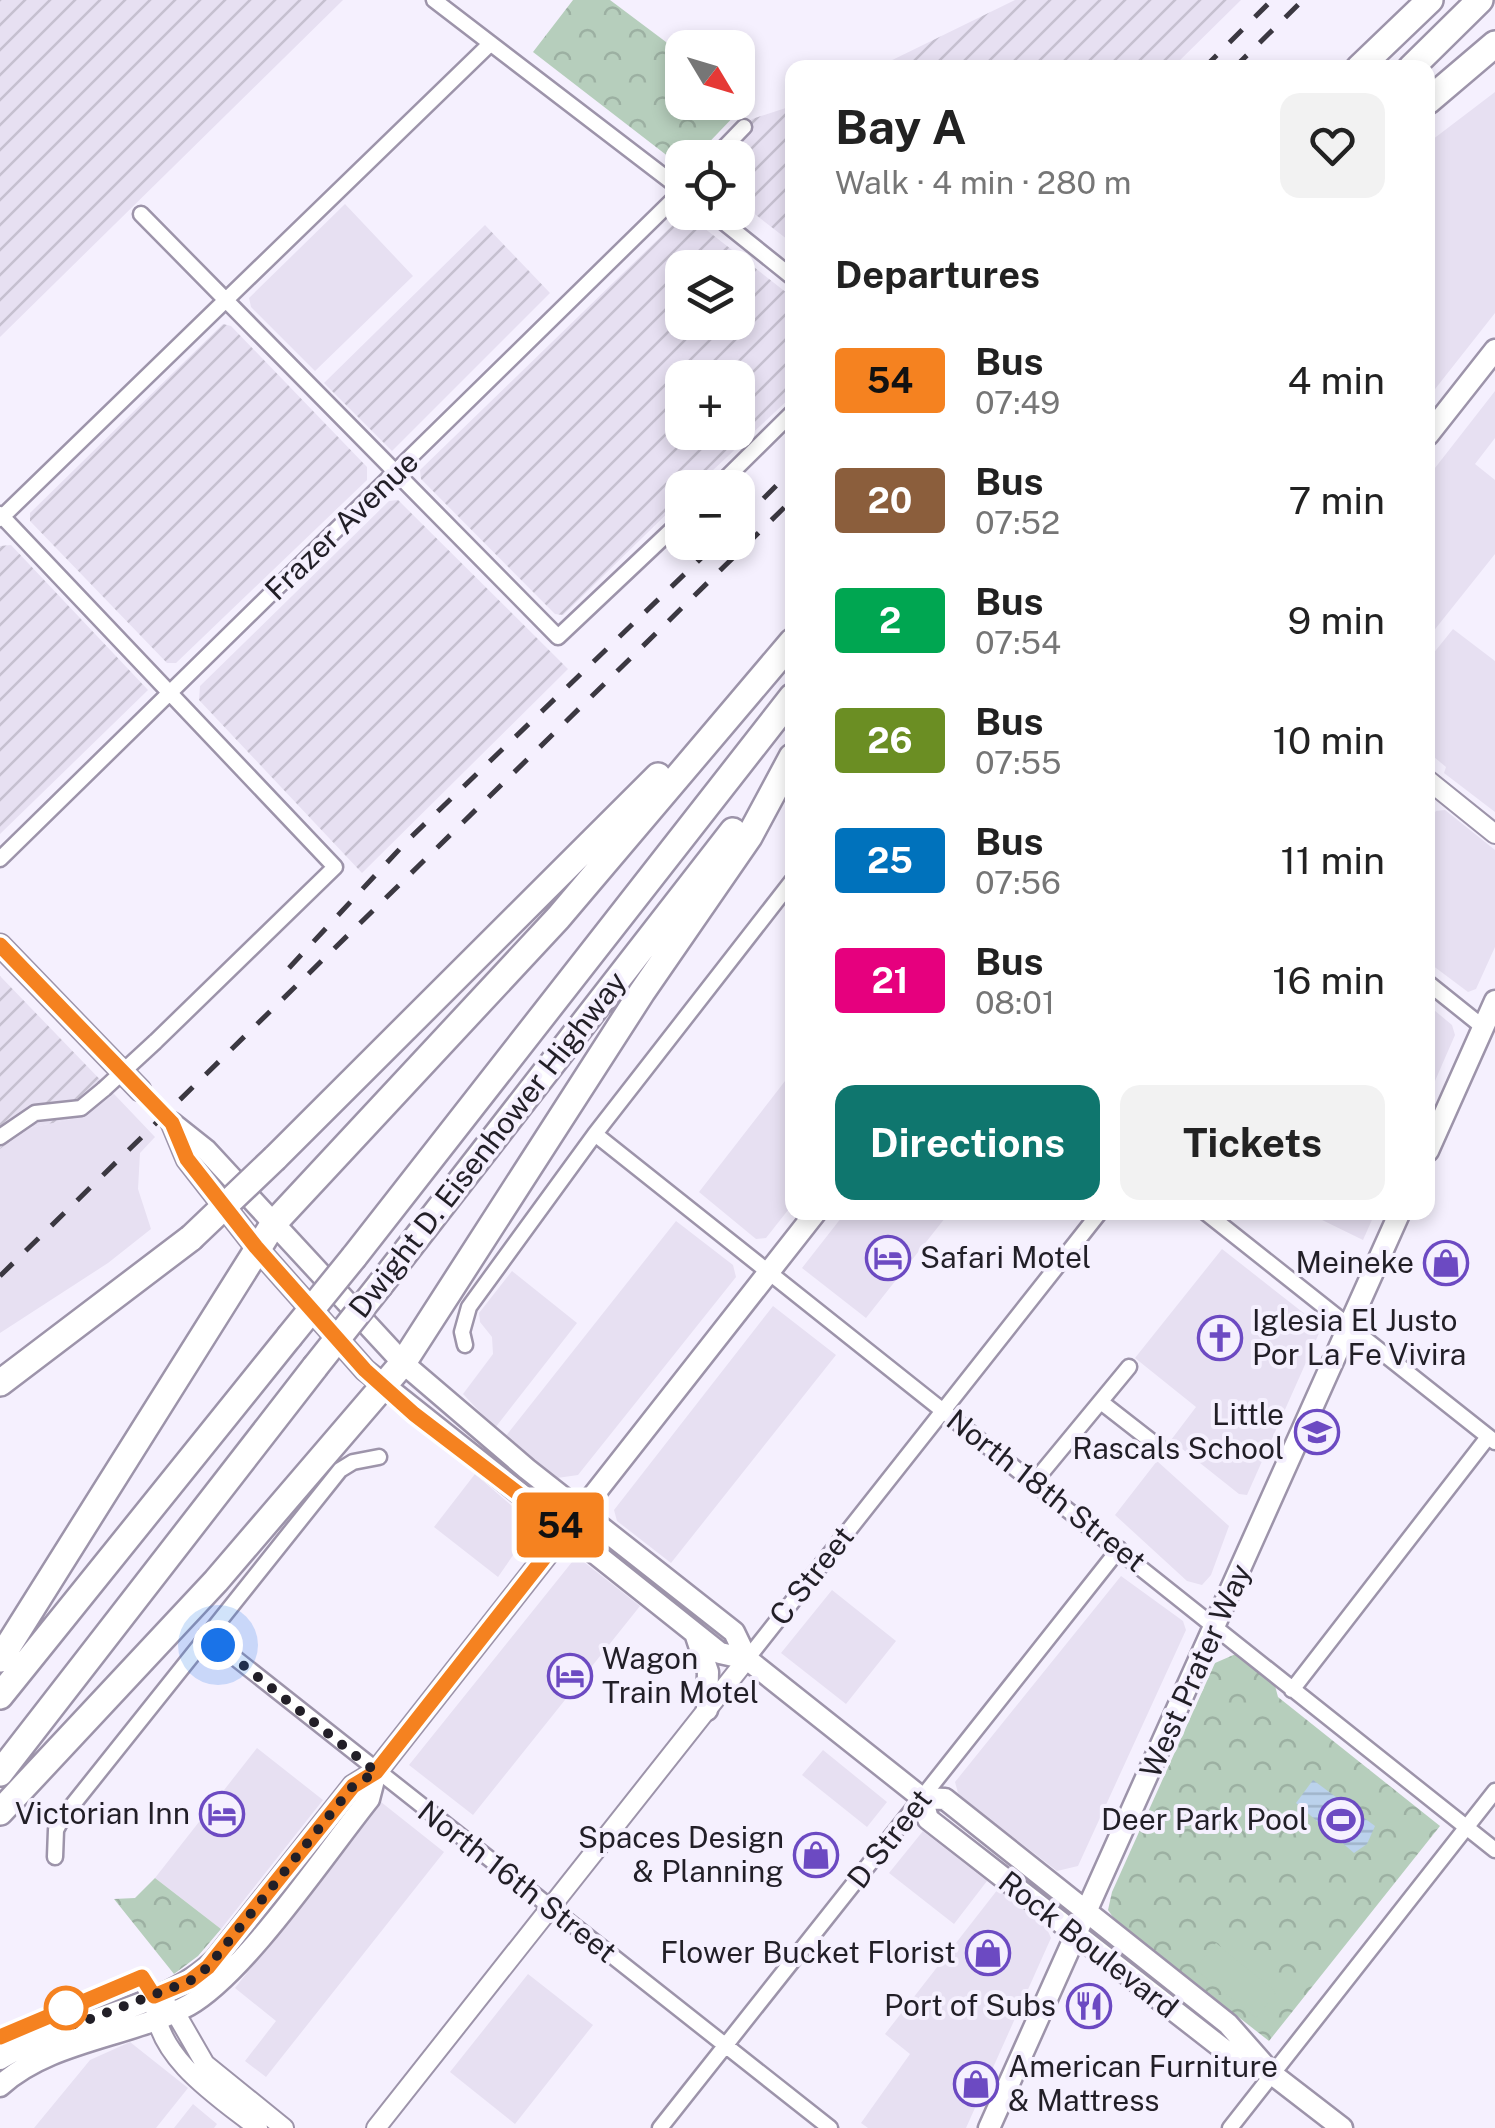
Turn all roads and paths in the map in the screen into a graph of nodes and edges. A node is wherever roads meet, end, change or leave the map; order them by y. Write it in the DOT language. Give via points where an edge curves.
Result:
graph roads {
  1 [pos="434,0"];
  2 [pos="1430,0"];
  3 [pos="1480,0"];
  4 [pos="490,44"];
  5 [pos="1495,44"];
  6 [pos="1367,60"];
  7 [pos="1420,60"];
  8 [pos="1435,94"];
  9 [pos="744,126"];
  10 [pos="731,140"];
  11 [pos="665,177"];
  12 [pos="665,207"];
  13 [pos="140,214"];
  14 [pos="733,230"];
  15 [pos="785,271"];
  16 [pos="226,302"];
  17 [pos="1495,350"];
  18 [pos="785,419"];
  19 [pos="1435,426"];
  20 [pos="734,470"];
  21 [pos="395,474"];
  22 [pos="1,516"];
  23 [pos="665,537"];
  24 [pos="785,650"];
  25 [pos="172,691"];
  26 [pos="785,706"];
  27 [pos="723,722"];
  28 [pos="785,765"];
  29 [pos="785,770"];
  30 [pos="1435,792"];
  31 [pos="1495,834"];
  32 [pos="0,859"];
  33 [pos="785,893"];
  34 [pos="0,945"];
  35 [pos="1435,989"];
  36 [pos="1495,1001"];
  37 [pos="1483,1027"];
  38 [pos="140,1090"];
  39 [pos="595,1134"];
  40 [pos="1435,1135"];
  41 [pos="0,1136"];
  42 [pos="810,1220"];
  43 [pos="1094,1220"];
  44 [pos="1215,1220"];
  45 [pos="1396,1220"];
  46 [pos="274,1223"];
  47 [pos="256,1247"];
  48 [pos="769,1272"];
  49 [pos="1349,1326"];
  50 [pos="464,1345"];
  51 [pos="403,1363"];
  52 [pos="1129,1367"];
  53 [pos="0,1382"];
  54 [pos="383,1388"];
  55 [pos="1101,1402"];
  56 [pos="944,1410"];
  57 [pos="1492,1439"];
  58 [pos="1160,1448"];
  59 [pos="379,1457"];
  60 [pos="1034,1482"];
  61 [pos="581,1511"];
  62 [pos="566,1530"];
  63 [pos="1119,1549"];
  64 [pos="1216,1626"];
  65 [pos="696,1634"];
  66 [pos="206,1635"];
  67 [pos="0,1658"];
  68 [pos="747,1659"];
  69 [pos="1292,1690"];
  70 [pos="0,1696"];
  71 [pos="707,1710"];
  72 [pos="376,1772"];
  73 [pos="0,1773"];
  74 [pos="1495,1792"];
  75 [pos="922,1798"];
  76 [pos="0,1812"];
  77 [pos="1467,1828"];
  78 [pos="1495,1850"];
  79 [pos="55,1857"];
  80 [pos="550,1907"];
  81 [pos="1088,1912"];
  82 [pos="1076,1936"];
  83 [pos="154,1996"];
  84 [pos="165,2015"];
  85 [pos="726,2045"];
  86 [pos="0,2058"];
  87 [pos="1272,2074"];
  88 [pos="0,2086"];
  89 [pos="258,2128"];
  90 [pos="284,2128"];
  91 [pos="376,2128"];
  92 [pos="660,2128"];
  93 [pos="830,2128"];
  94 [pos="990,2128"];
  95 [pos="1230,2128"];
  96 [pos="1342,2128"];
  1 -- 4 [label="street"];
  2 -- 6 [label="highway"];
  3 -- 7 [label="highway"];
  4 -- 11 [label="street"];
  4 -- 16 [label="street"];
  5 -- 8 [label="highway"];
  9 -- 10 [label="street"];
  12 -- 21 [label="street, Frazer Avenue"];
  13 -- 16 [label="street"];
  14 -- 15 [label="street"];
  16 -- 21 [label="street"];
  16 -- 22 [label="street"];
  17 -- 19 [label="main road"];
  18 -- 20 [label="street"];
  21 -- 23 [label="street" via="558,637"];
  21 -- 25 [label="street, Frazer Avenue"];
  22 -- 25 [label="street"];
  24 -- 27 [label="highway"];
  25 -- 32 [label="street, Frazer Avenue"];
  25 -- 41 [label="street, bridge" via="335,867 81,1108 35,1113"];
  26 -- 70 [label="highway, Dwight D. Eisenhower Highway, bridge"];
  27 -- 46 [label="highway" via="545,932"];
  27 -- 53 [label="highway, bridge" via="689,744 191,1238"];
  28 -- 73 [label="highway, Dwight D. Eisenhower Highway, bridge"];
  29 -- 51 [label="highway" via="750,837 632,1006"];
  30 -- 31 [label="street"];
  33 -- 39 [label="street"];
  34 -- 38 [label="main road"];
  35 -- 37 [label="street"];
  36 -- 37 [label="main road"];
  37 -- 40 [label="main road"];
  39 -- 48 [label="street, North 18th Street"];
  39 -- 50 [label="street" via="470,1307"];
  42 -- 48 [label="main road"];
  43 -- 56 [label="street, C Street"];
  44 -- 49 [label="street"];
  45 -- 49 [label="main road, West Prater Way"];
  46 -- 47 [label="highway"];
  46 -- 47 [label="main road, Rock Boulevard" via="172,1123 187,1159"];
  46 -- 51 [label="main road, Rock Boulevard"];
  47 -- 54 [label="main road, Rock Boulevard"];
  47 -- 67 [label="highway"];
  48 -- 56 [label="street, North 18th Street"];
  48 -- 61 [label="main road"];
  49 -- 57 [label="street"];
  49 -- 64 [label="main road, West Prater Way"];
  51 -- 54 [label="highway"];
  51 -- 61 [label="main road, Rock Boulevard"];
  52 -- 55 [label="street"];
  54 -- 62 [label="main road, Rock Boulevard"];
  54 -- 76 [label="highway" via="216,1582"];
  55 -- 58 [label="street"];
  55 -- 60 [label="street"];
  56 -- 60 [label="street, North 18th Street"];
  56 -- 68 [label="street, C Street"];
  57 -- 69 [label="street"];
  59 -- 66 [label="street" via="340,1470"];
  60 -- 63 [label="street, North 18th Street"];
  61 -- 62 [label="main road"];
  61 -- 68 [label="main road, Rock Boulevard" via="734,1632"];
  62 -- 65 [label="main road, Rock Boulevard"];
  62 -- 72 [label="main road"];
  63 -- 64 [label="street, North 18th Street"];
  63 -- 75 [label="street, D Street"];
  64 -- 69 [label="street, North 18th Street"];
  64 -- 81 [label="main road, West Prater Way"];
  65 -- 68 [label="main road, Rock Boulevard" via="729,1657"];
  65 -- 71 [label="main road" via="708,1672"];
  66 -- 72 [label="street, North 16th Street"];
  66 -- 79 [label="street" via="63,1817"];
  68 -- 71 [label="street, C Street"];
  68 -- 75 [label="main road, Rock Boulevard"];
  69 -- 77 [label="street, North 18th Street"];
  71 -- 80 [label="street, C Street"];
  72 -- 80 [label="street, North 16th Street"];
  72 -- 83 [label="main road" via="353,1786 216,1959 190,1981"];
  72 -- 84 [label="main road" via="369,1799 233,1969 204,1995"];
  74 -- 77 [label="street"];
  75 -- 81 [label="main road, Rock Boulevard" via="945,1799"];
  75 -- 82 [label="main road, Rock Boulevard" via="928,1819"];
  75 -- 85 [label="street, D Street"];
  77 -- 78 [label="street, North 18th Street"];
  77 -- 87 [label="street"];
  80 -- 85 [label="street, North 16th Street"];
  80 -- 91 [label="street, C Street"];
  81 -- 82 [label="main road, West Prater Way"];
  81 -- 87 [label="main road, Rock Boulevard" via="1228,2024"];
  82 -- 87 [label="main road, Rock Boulevard" via="1231,2055"];
  82 -- 94 [label="main road, West Prater Way"];
  83 -- 84 [label="street"];
  83 -- 86 [label="main road"];
  84 -- 88 [label="main road" via="36,2064"];
  84 -- 89 [label="street" via="188,2069"];
  84 -- 90 [label="street" via="205,2064"];
  85 -- 92 [label="street, D Street"];
  85 -- 93 [label="street, North 16th Street"];
  87 -- 95 [label="street"];
  87 -- 96 [label="main road, Rock Boulevard"];
}
